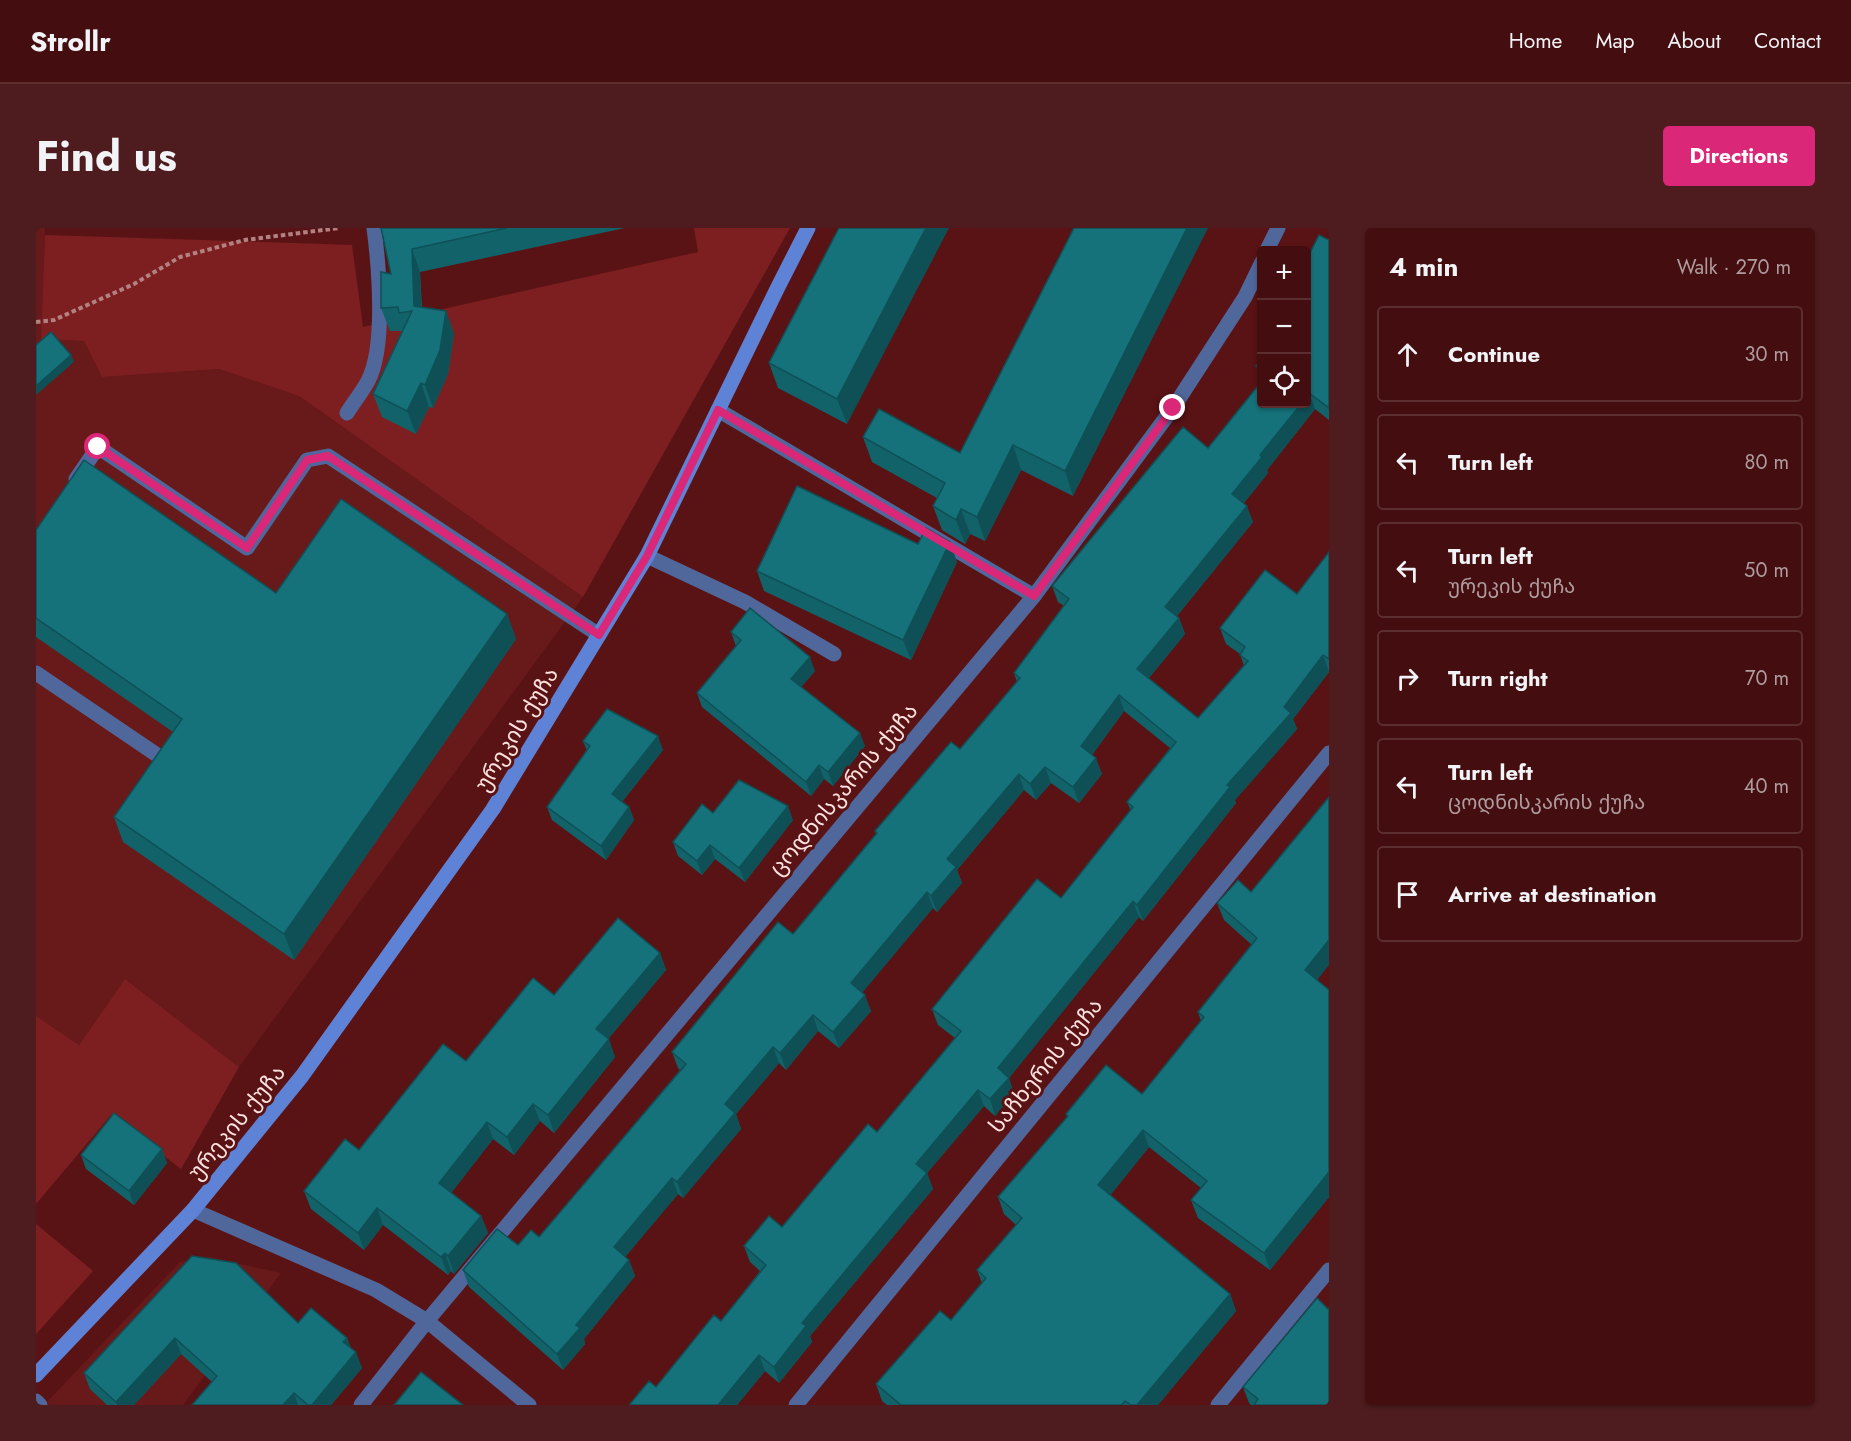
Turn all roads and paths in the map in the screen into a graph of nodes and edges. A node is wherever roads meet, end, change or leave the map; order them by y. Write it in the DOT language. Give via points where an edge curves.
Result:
graph roads {
  1 [pos="339,228"];
  2 [pos="374,228"];
  3 [pos="808,228"];
  4 [pos="1278,228"];
  5 [pos="1269,246"];
  6 [pos="1257,272"];
  7 [pos="36,322"];
  8 [pos="718,410"];
  9 [pos="347,412"];
  10 [pos="67,492"];
  11 [pos="647,556"];
  12 [pos="1034,596"];
  13 [pos="599,635"];
  14 [pos="834,654"];
  15 [pos="36,674"];
  16 [pos="1329,753"];
  17 [pos="163,759"];
  18 [pos="193,1210"];
  19 [pos="1329,1270"];
  20 [pos="427,1321"];
  21 [pos="36,1376"];
  22 [pos="36,1401"];
  23 [pos="40,1405"];
  24 [pos="361,1405"];
  25 [pos="529,1405"];
  26 [pos="796,1405"];
  27 [pos="1218,1405"];
  1 -- 7 [label="path" via="245,240 180,257 134,284 54,320"];
  2 -- 9 [label="street" via="380,337 369,380"];
  3 -- 8 [label="street, ურეკის ქუჩა"];
  4 -- 5 [label="street"];
  6 -- 12 [label="street, ცოდნისკარის ქუჩა" via="1173,408"];
  8 -- 11 [label="street, ურეკის ქუჩა"];
  8 -- 12 [label="street"];
  10 -- 13 [label="street" via="98,447 247,548 307,460 328,456"];
  11 -- 13 [label="street, ურეკის ქუჩა"];
  11 -- 14 [label="street" via="745,602"];
  12 -- 20 [label="street, ცოდნისკარის ქუჩა"];
  13 -- 18 [label="street, ურეკის ქუჩა" via="493,809 302,1076"];
  15 -- 17 [label="street"];
  16 -- 26 [label="street, საჩხერის ქუჩა"];
  18 -- 20 [label="street" via="376,1290"];
  18 -- 21 [label="street, ურეკის ქუჩა"];
  19 -- 27 [label="street"];
  20 -- 24 [label="street, ცოდნისკარის ქუჩა"];
  20 -- 25 [label="street"];
  22 -- 23 [label="street"];
}
